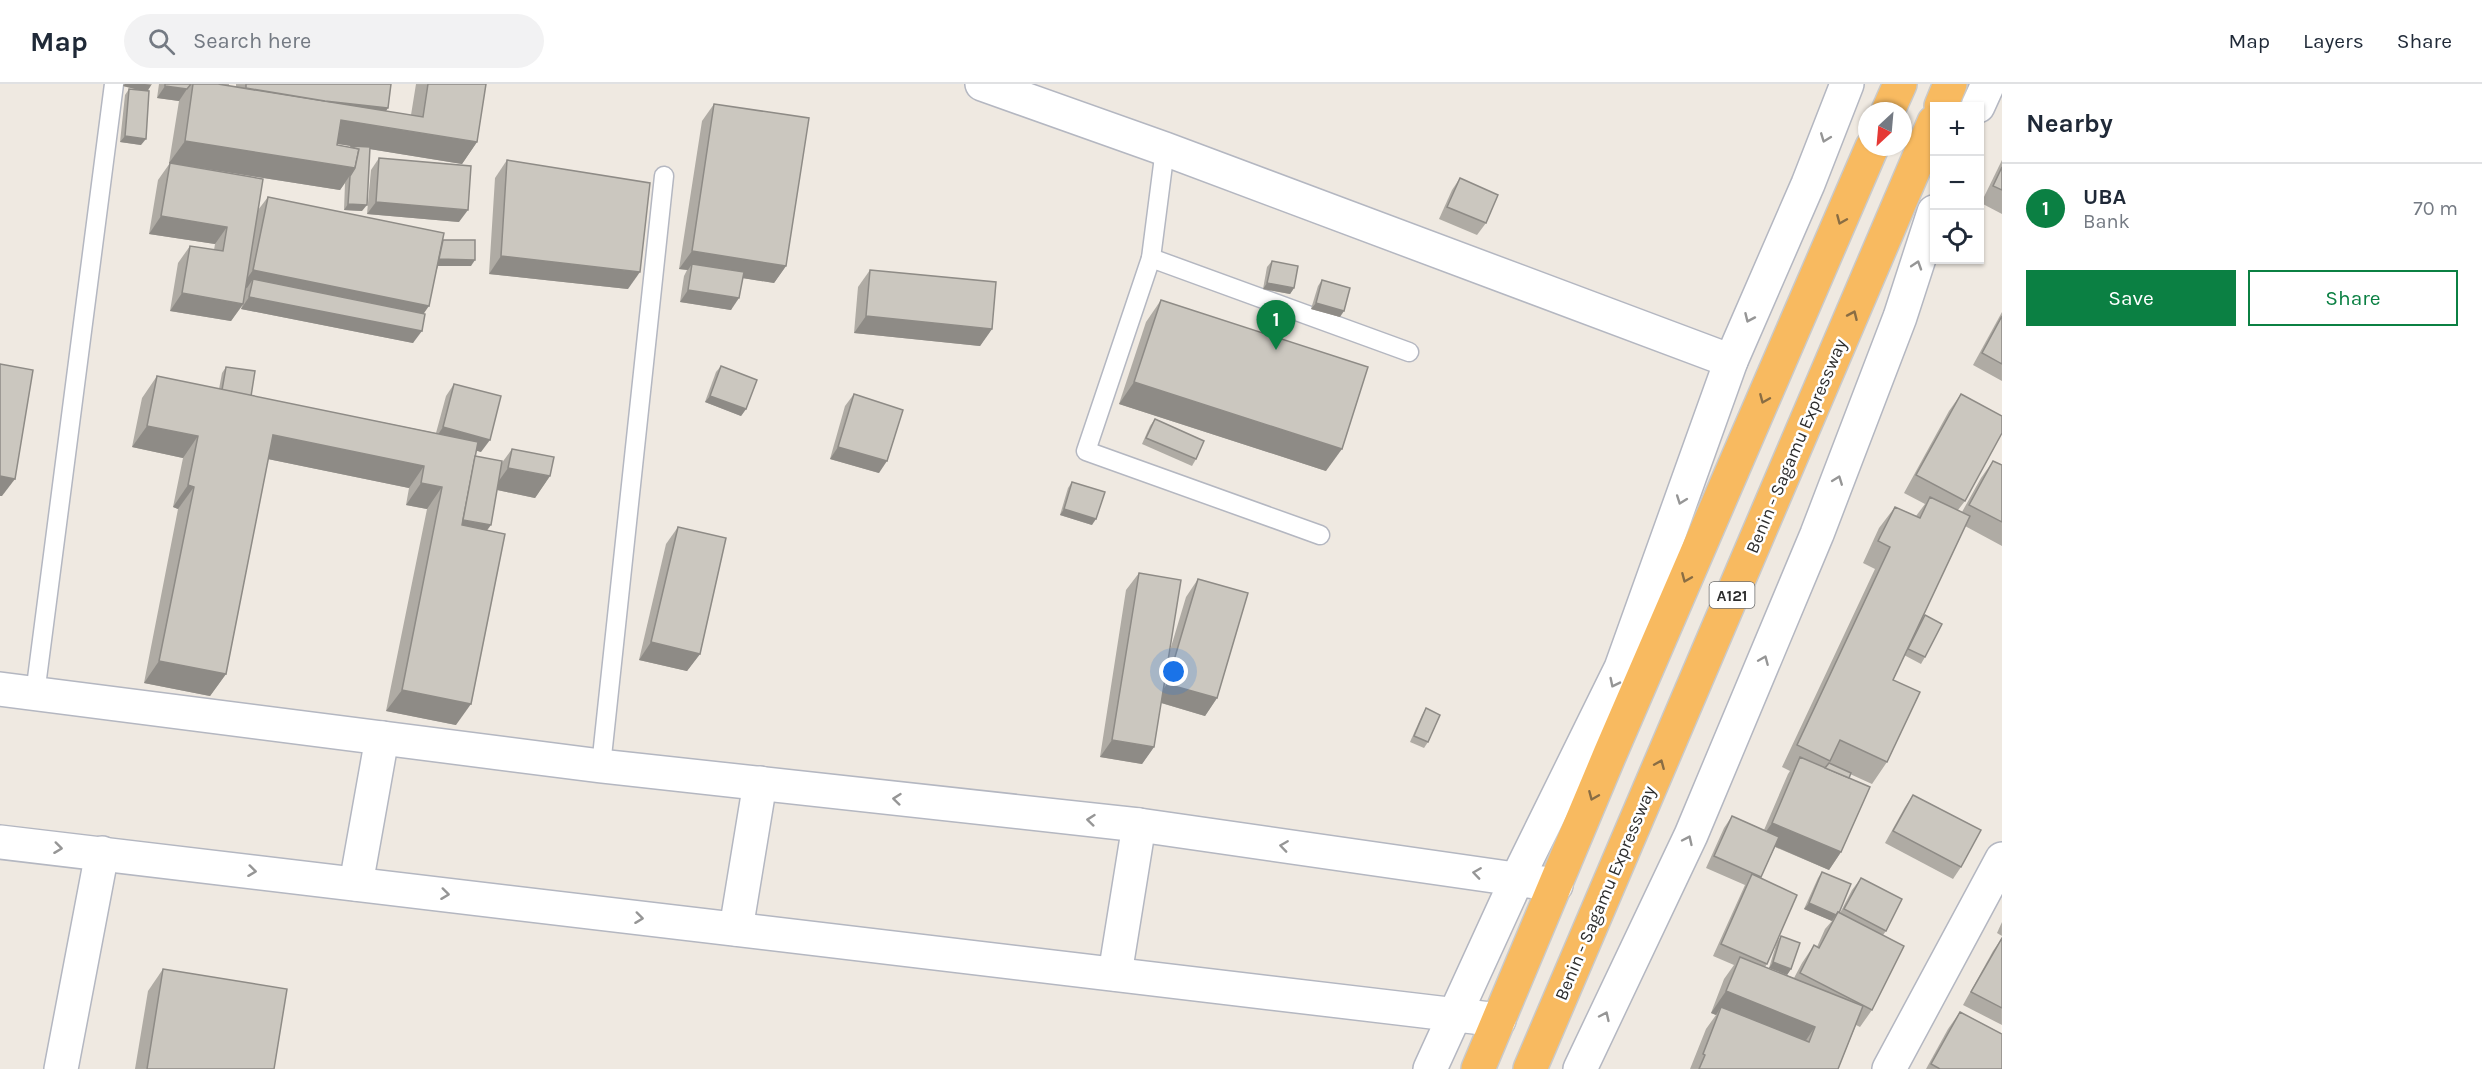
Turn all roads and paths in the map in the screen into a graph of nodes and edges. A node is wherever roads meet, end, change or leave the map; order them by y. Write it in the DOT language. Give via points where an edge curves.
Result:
graph roads {
  1 [pos="114,84"];
  2 [pos="982,84"];
  3 [pos="1847,84"];
  4 [pos="1900,84"];
  5 [pos="1950,84"];
  6 [pos="1988,84"];
  7 [pos="1892,102"];
  8 [pos="1943,102"];
  9 [pos="1980,102"];
  10 [pos="1930,134"];
  11 [pos="1165,149"];
  12 [pos="1868,156"];
  13 [pos="664,176"];
  14 [pos="1930,227"];
  15 [pos="1151,258"];
  16 [pos="1408,352"];
  17 [pos="1731,361"];
  18 [pos="1320,535"];
  19 [pos="0,689"];
  20 [pos="35,694"];
  21 [pos="382,738"];
  22 [pos="601,766"];
  23 [pos="760,783"];
  24 [pos="1139,825"];
  25 [pos="0,842"];
  26 [pos="102,853"];
  27 [pos="2002,859"];
  28 [pos="1518,879"];
  29 [pos="356,884"];
  30 [pos="1556,885"];
  31 [pos="736,929"];
  32 [pos="1115,974"];
  33 [pos="1454,1013"];
  34 [pos="1499,1020"];
  35 [pos="61,1069"];
  36 [pos="1430,1069"];
  37 [pos="1478,1069"];
  38 [pos="1530,1069"];
  39 [pos="1580,1069"];
  40 [pos="1889,1069"];
  1 -- 20 [label="lane"];
  2 -- 11 [label="street"];
  3 -- 17 [label="street, one-way"];
  4 -- 7 [label="highway"];
  5 -- 8 [label="highway"];
  6 -- 9 [label="street"];
  38 -- 10 [label="highway, Benin - Sagamu Expressway / A121, one-way"];
  11 -- 15 [label="lane"];
  11 -- 17 [label="street"];
  12 -- 30 [label="highway, A121, one-way"];
  13 -- 22 [label="lane"];
  39 -- 14 [label="street, one-way" via="1691,835 1818,534"];
  15 -- 16 [label="lane"];
  15 -- 18 [label="lane" via="1086,451"];
  17 -- 28 [label="street, one-way" via="1621,668"];
  19 -- 20 [label="street"];
  20 -- 21 [label="street"];
  21 -- 22 [label="street"];
  21 -- 29 [label="street"];
  22 -- 23 [label="street"];
  24 -- 23 [label="street, one-way"];
  23 -- 31 [label="street"];
  28 -- 24 [label="street, one-way"];
  24 -- 32 [label="street"];
  25 -- 26 [label="street, one-way"];
  26 -- 29 [label="street, one-way"];
  26 -- 35 [label="street"];
  27 -- 40 [label="street"];
  28 -- 30 [label="street"];
  28 -- 33 [label="street"];
  29 -- 31 [label="street, one-way"];
  30 -- 34 [label="highway, A121"];
  31 -- 32 [label="street"];
  32 -- 33 [label="street"];
  33 -- 34 [label="street"];
  33 -- 36 [label="street"];
  34 -- 37 [label="highway, A121"];
}
